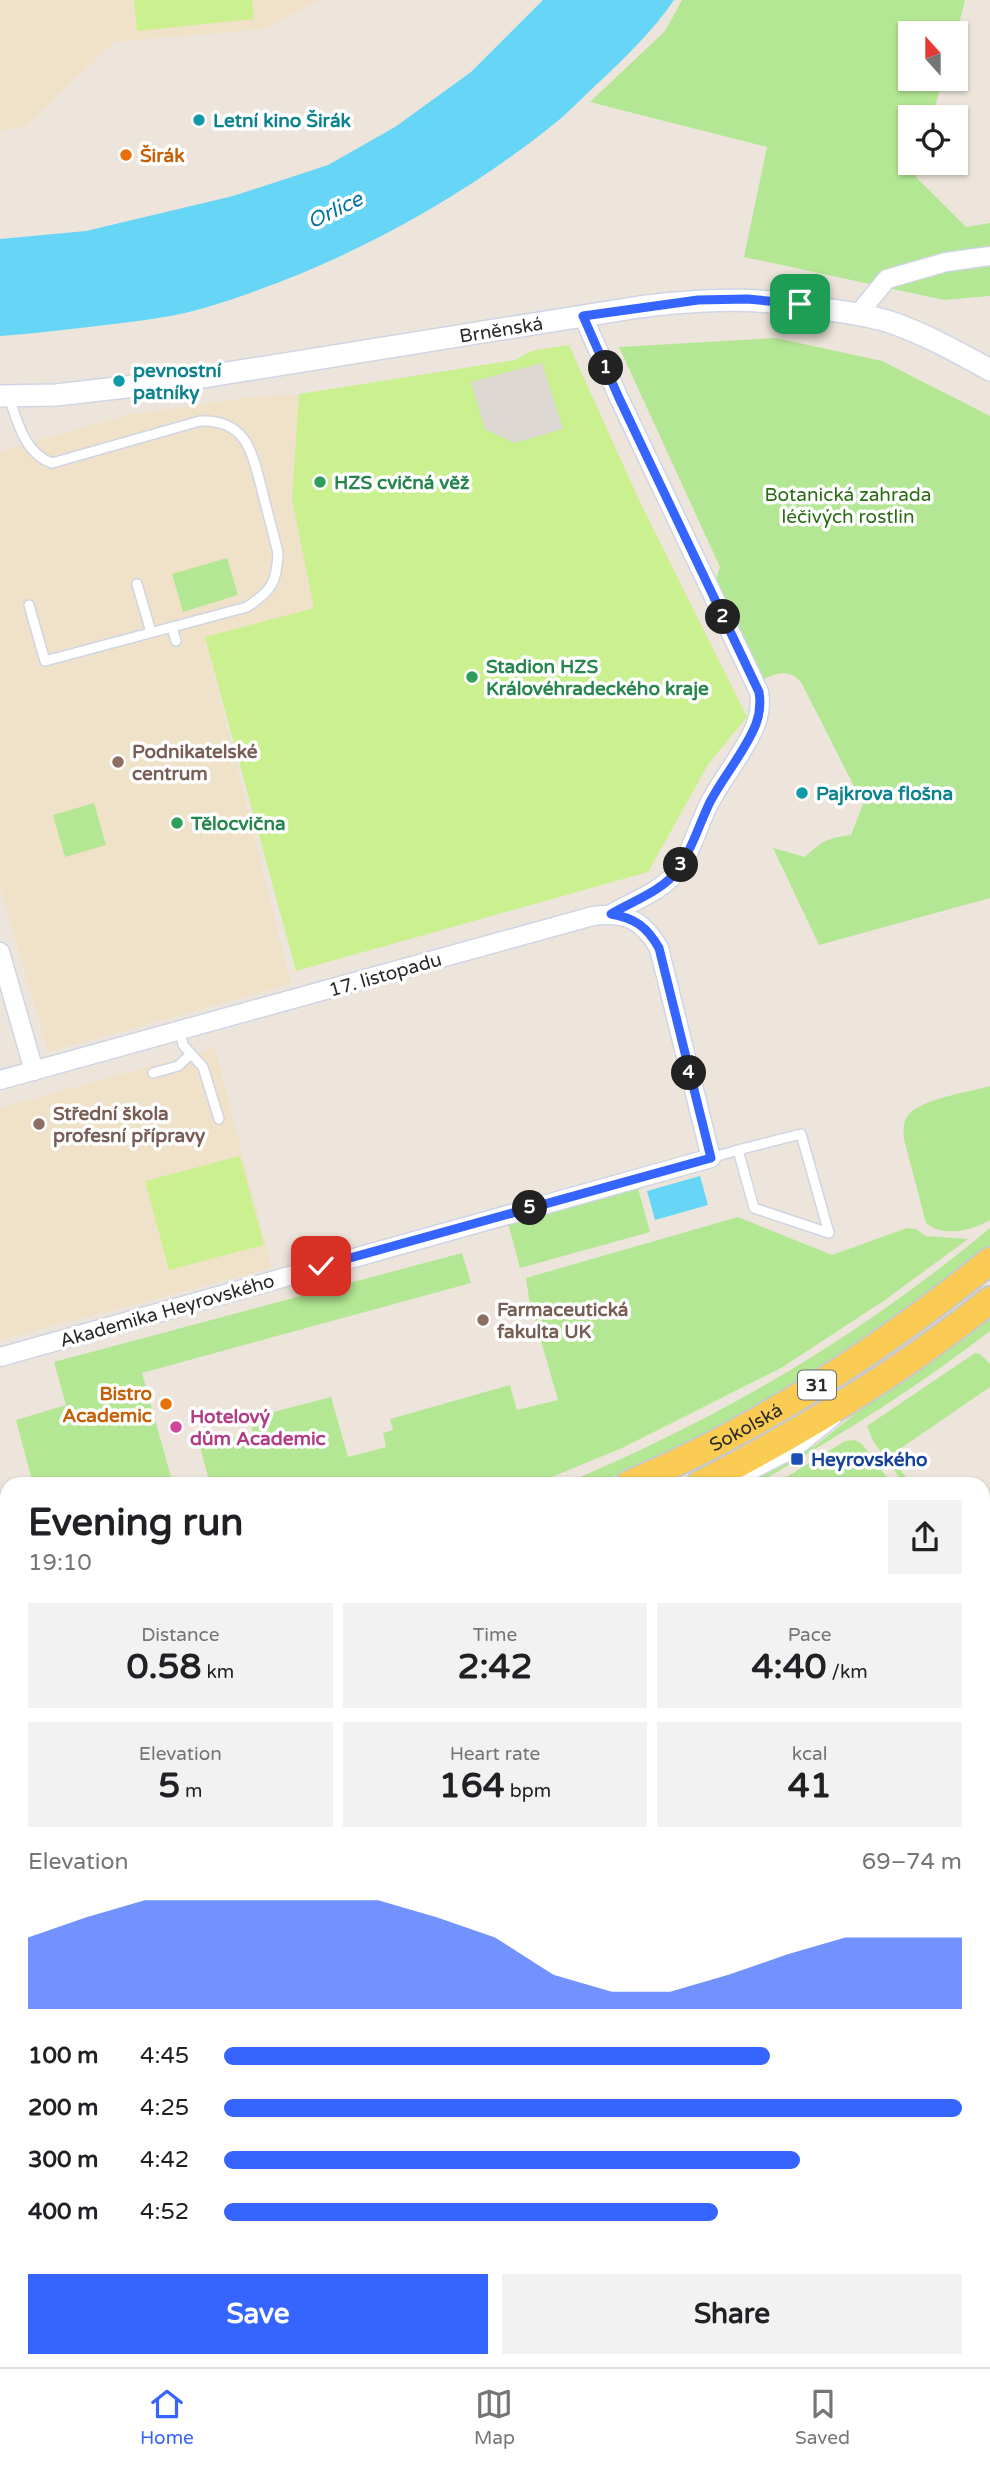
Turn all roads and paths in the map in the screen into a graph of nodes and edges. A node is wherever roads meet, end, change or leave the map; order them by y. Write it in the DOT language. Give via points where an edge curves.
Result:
graph roads {
  1 [pos="990,256"];
  2 [pos="858,314"];
  3 [pos="583,316"];
  4 [pos="990,369"];
  5 [pos="5,396"];
  6 [pos="137,584"];
  7 [pos="29,605"];
  8 [pos="173,627"];
  9 [pos="151,632"];
  10 [pos="176,641"];
  11 [pos="611,914"];
  12 [pos="0,952"];
  13 [pos="180,1031"];
  14 [pos="191,1054"];
  15 [pos="34,1071"];
  16 [pos="153,1073"];
  17 [pos="0,1080"];
  18 [pos="219,1119"];
  19 [pos="738,1150"];
  20 [pos="711,1158"];
  21 [pos="990,1261"];
  22 [pos="990,1300"];
  23 [pos="0,1357"];
  24 [pos="862,1391"];
  25 [pos="645,1477"];
  26 [pos="712,1477"];
  27 [pos="748,1477"];
  1 -- 2 [label="street" via="946,262 887,279"];
  2 -- 3 [label="street, Brněnská" via="747,299 698,300"];
  2 -- 4 [label="street, Brněnská" via="917,333"];
  3 -- 5 [label="street, Brněnská" via="178,380 56,395"];
  3 -- 11 [label="street" via="759,692 755,727 710,802 678,870 652,892"];
  5 -- 8 [label="lane" via="37,455 52,463 200,421 217,421 241,435 251,449 278,554 271,588 247,607"];
  6 -- 9 [label="lane"];
  7 -- 9 [label="lane" via="45,660"];
  8 -- 9 [label="lane"];
  8 -- 10 [label="lane"];
  11 -- 13 [label="street, 17. listopadu"];
  11 -- 20 [label="street" via="637,922 659,948"];
  12 -- 15 [label="street"];
  13 -- 14 [label="lane"];
  13 -- 15 [label="street, 17. listopadu"];
  14 -- 16 [label="lane" via="178,1066"];
  14 -- 18 [label="lane" via="204,1067"];
  15 -- 17 [label="street, 17. listopadu"];
  19 -- 19 [label="lane" via="754,1208 829,1233 801,1134"];
  19 -- 20 [label="lane"];
  20 -- 23 [label="street, Akademika Heyrovského"];
  21 -- 25 [label="main road, Sokolská / 31" via="921,1315 823,1381"];
  22 -- 24 [label="main road, Sokolská / 31"];
  24 -- 26 [label="main road, Sokolská / 31"];
  24 -- 27 [label="lane" via="822,1433"];
}
